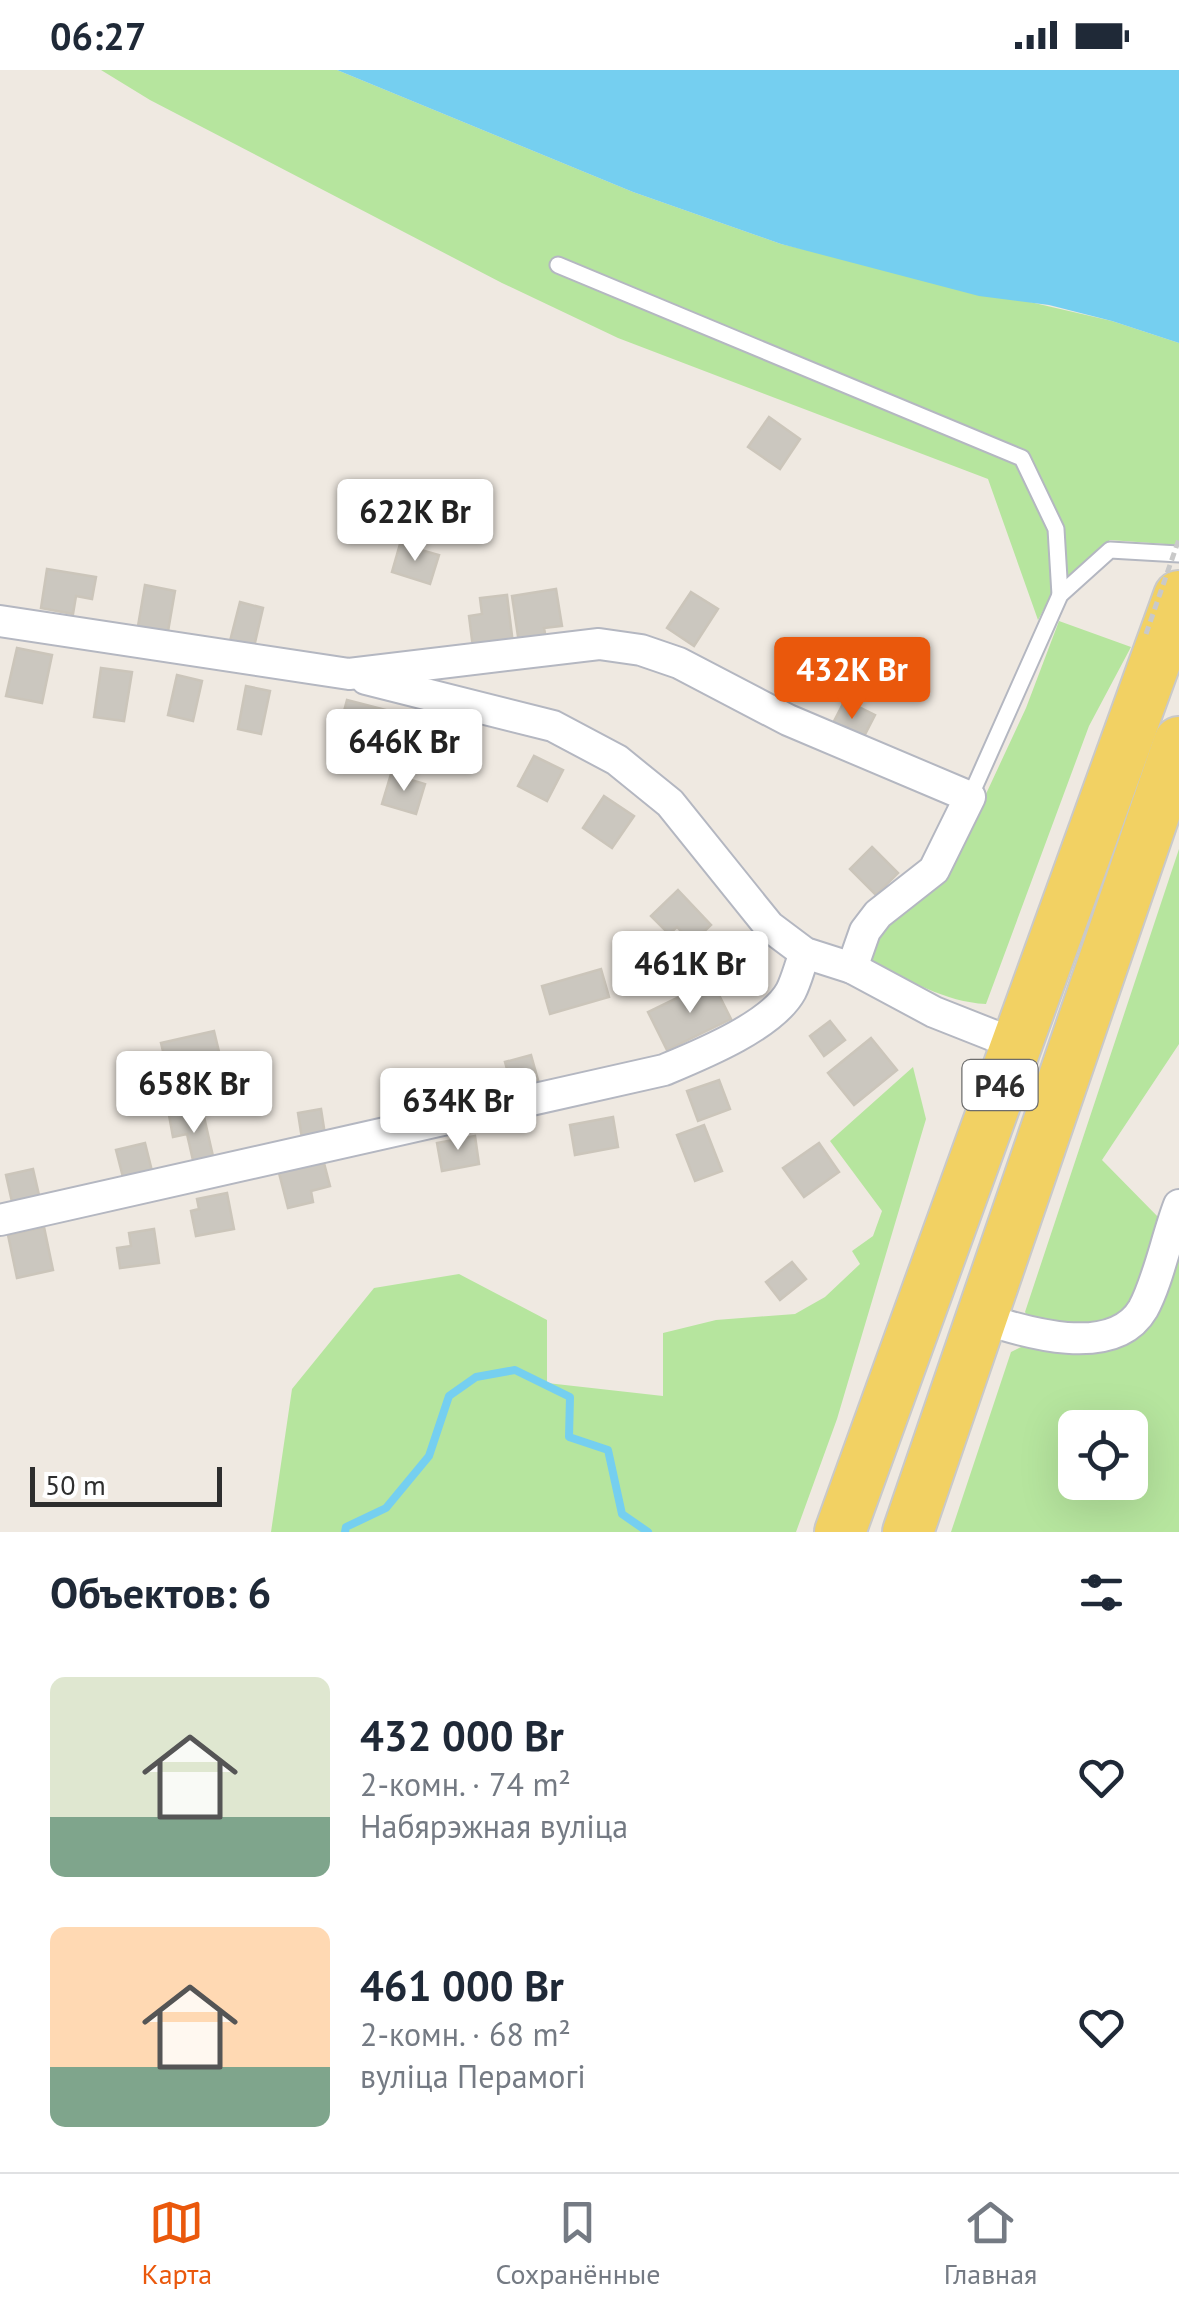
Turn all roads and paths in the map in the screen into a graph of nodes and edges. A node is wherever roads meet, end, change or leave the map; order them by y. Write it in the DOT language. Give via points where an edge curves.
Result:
graph roads {
  1 [pos="558,265"];
  2 [pos="1179,539"];
  3 [pos="1179,554"];
  4 [pos="1060,596"];
  5 [pos="0,622"];
  6 [pos="1163,623"];
  7 [pos="349,674"];
  8 [pos="1179,742"];
  9 [pos="970,796"];
  10 [pos="805,953"];
  11 [pos="852,968"];
  12 [pos="1015,1044"];
  13 [pos="1179,1205"];
  14 [pos="0,1220"];
  15 [pos="982,1318"];
  16 [pos="840,1532"];
  17 [pos="908,1532"];
  1 -- 4 [label="lane" via="1022,458 1056,529"];
  2 -- 6 [label="path, bridge"];
  3 -- 4 [label="lane" via="1110,550"];
  4 -- 9 [label="lane"];
  5 -- 7 [label="street"];
  6 -- 12 [label="main road, Р46"];
  7 -- 9 [label="street" via="599,644 640,650 680,662 788,720"];
  7 -- 10 [label="street" via="553,726 617,760 670,803 770,926"];
  8 -- 15 [label="main road, Р46"];
  9 -- 11 [label="street" via="934,870 878,914"];
  10 -- 11 [label="street"];
  10 -- 14 [label="street" via="790,994 771,1014 664,1070"];
  11 -- 12 [label="street" via="934,1012"];
  12 -- 16 [label="main road, Р46"];
  13 -- 15 [label="street" via="1140,1314 1118,1330 1073,1340"];
  15 -- 17 [label="main road, Р46"];
}
